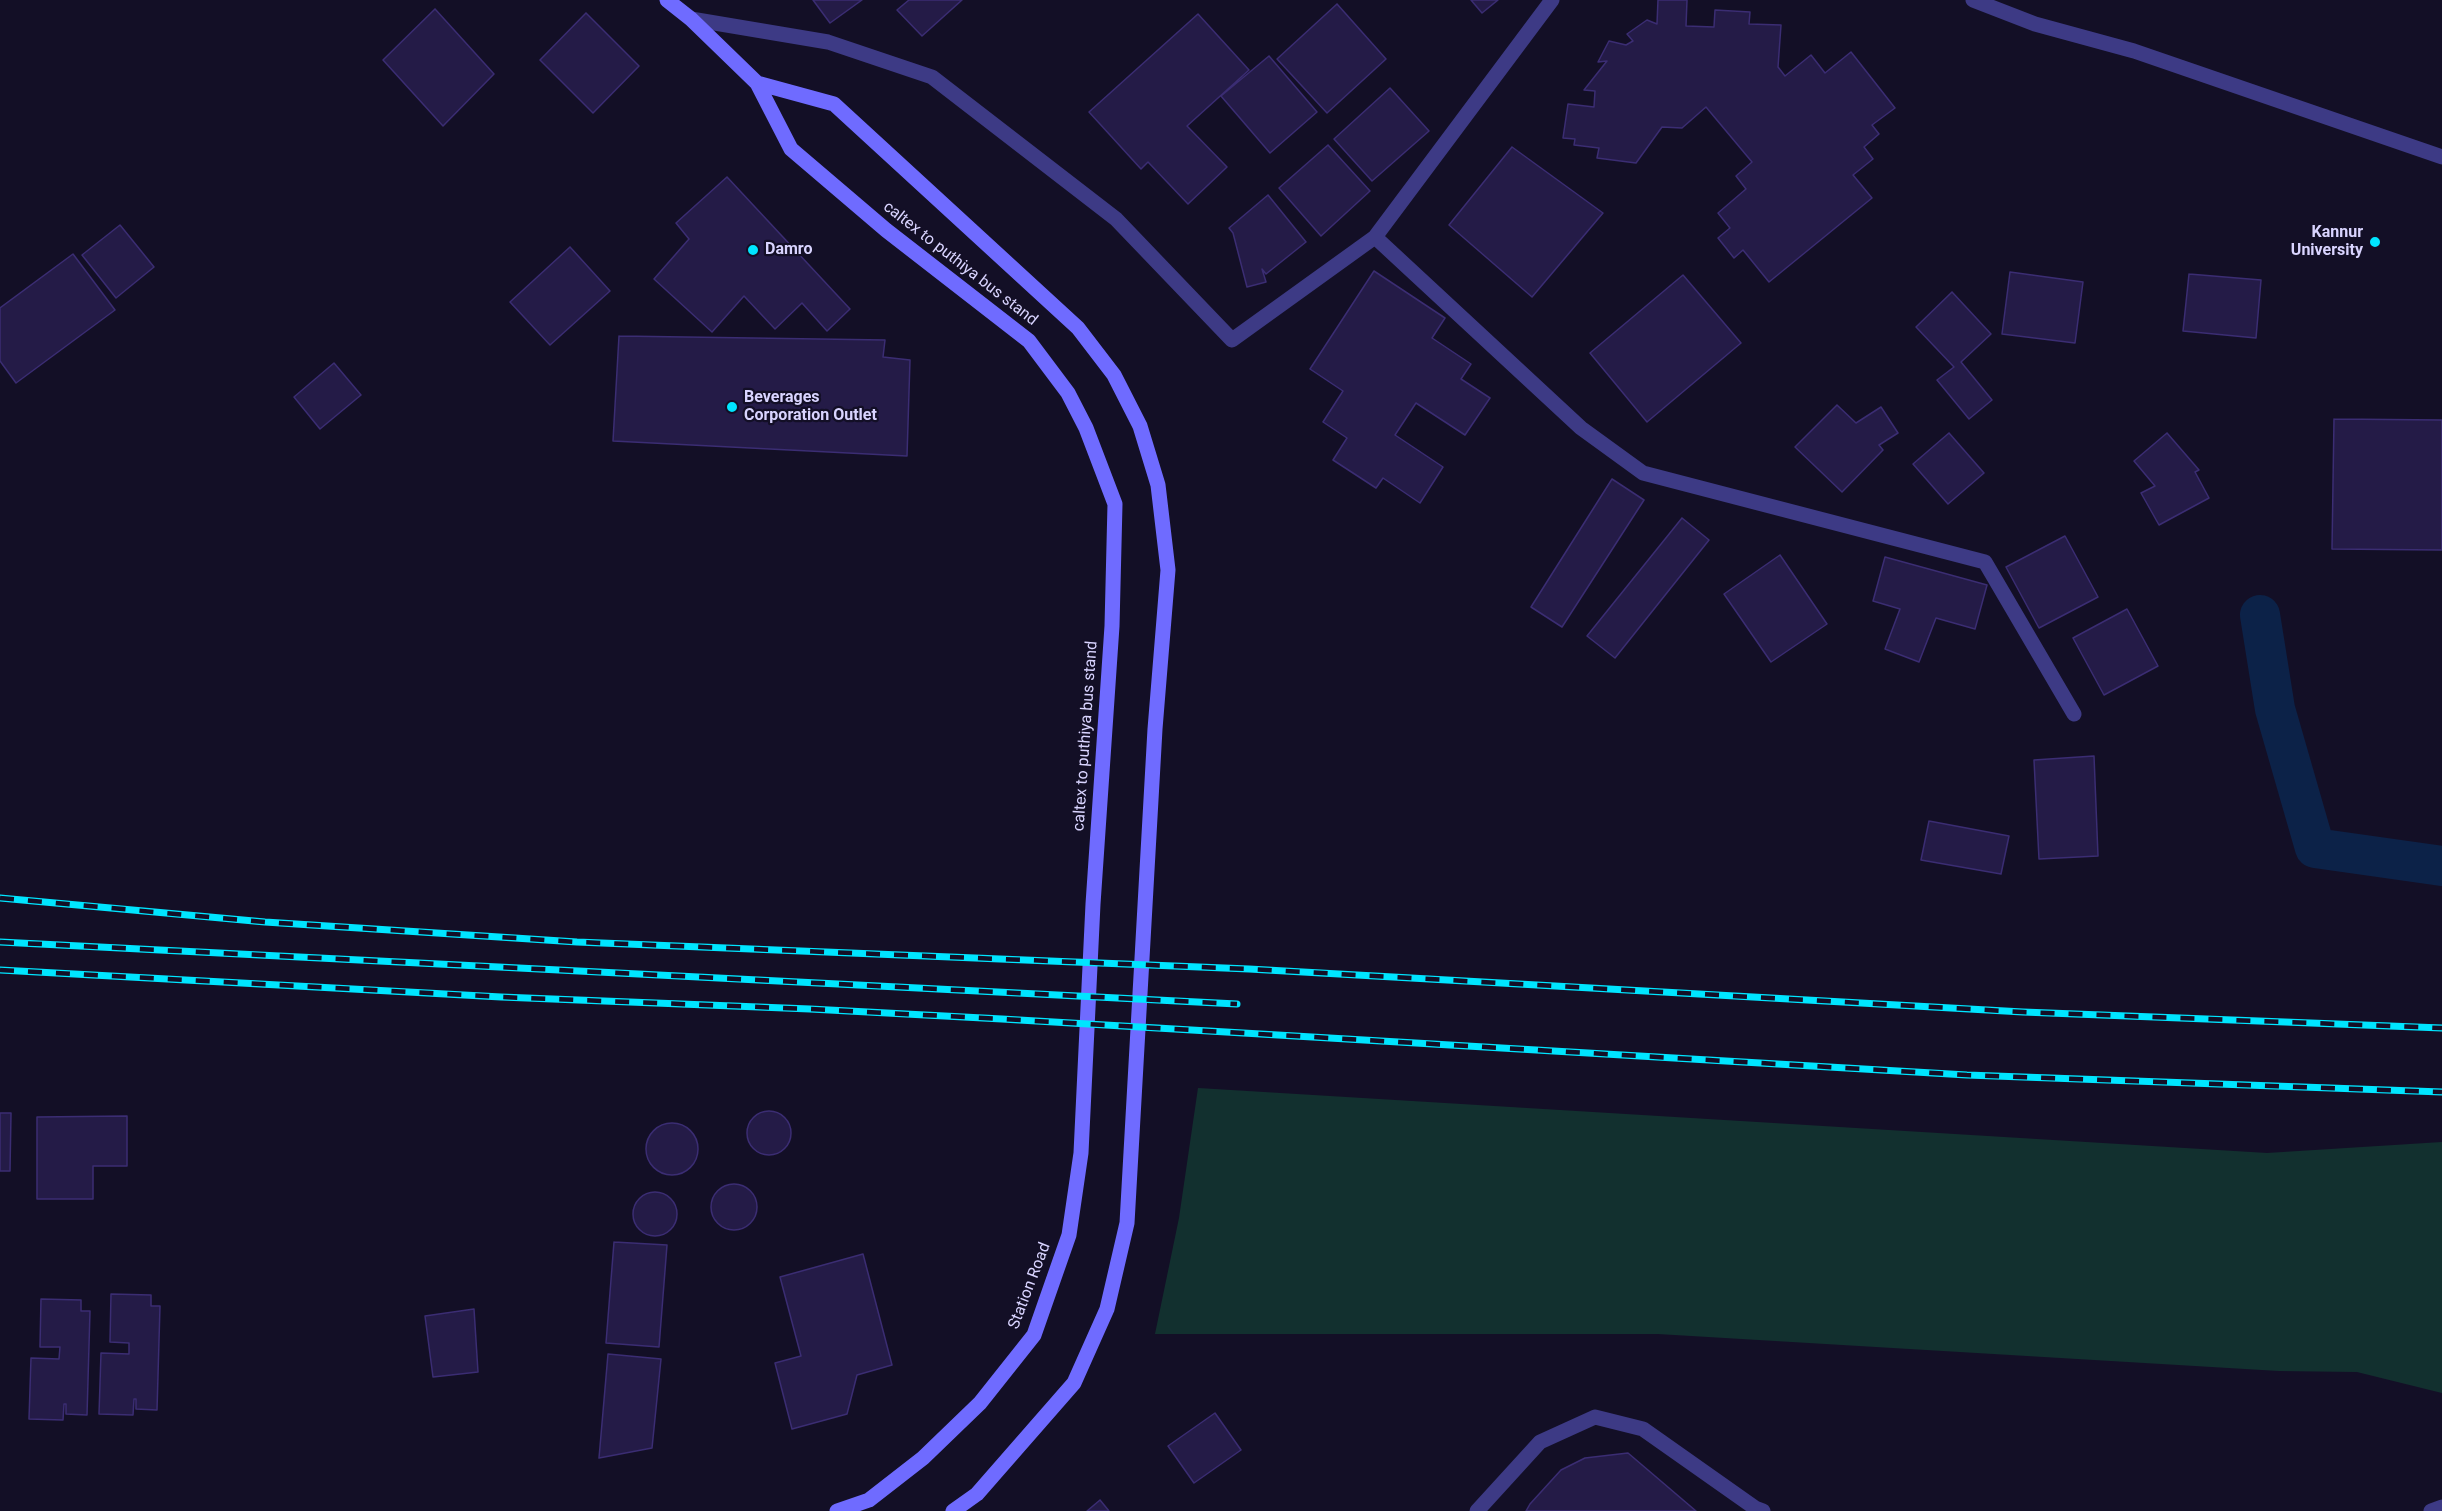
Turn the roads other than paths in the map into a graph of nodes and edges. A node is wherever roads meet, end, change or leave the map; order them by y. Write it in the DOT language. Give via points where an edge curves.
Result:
graph roads {
  1 [pos="667,0"];
  2 [pos="1552,0"];
  3 [pos="1973,0"];
  4 [pos="691,19"];
  5 [pos="757,83"];
  6 [pos="2442,157"];
  7 [pos="1375,237"];
  8 [pos="2074,714"];
  9 [pos="1085,1057"];
  10 [pos="2442,1507"];
  11 [pos="837,1511"];
  12 [pos="953,1511"];
  13 [pos="1477,1511"];
  14 [pos="1763,1511"];
  15 [pos="2431,1511"];
  1 -- 4 [label="main road, caltex to puthiya bus stand"];
  2 -- 7 [label="street"];
  3 -- 6 [label="street" via="2035,24 2134,51"];
  4 -- 5 [label="main road, caltex to puthiya bus stand"];
  4 -- 7 [label="street" via="828,42 932,77 1116,219 1232,340"];
  5 -- 9 [label="main road, caltex to puthiya bus stand" via="791,149 886,230 1029,341 1068,393 1115,504 1112,626"];
  5 -- 12 [label="main road" via="834,104 1077,328 1114,375 1140,426 1158,485 1168,570 1155,729 1127,1223 1107,1309 1074,1383 977,1494"];
  7 -- 8 [label="street" via="1581,428 1643,473 1985,562"];
  9 -- 11 [label="main road, Station Road" via="1081,1153 1069,1234 1034,1335 980,1403 923,1458 869,1500"];
  10 -- 15 [label="street"];
  13 -- 14 [label="street" via="1540,1442 1595,1417 1643,1429"];
}
